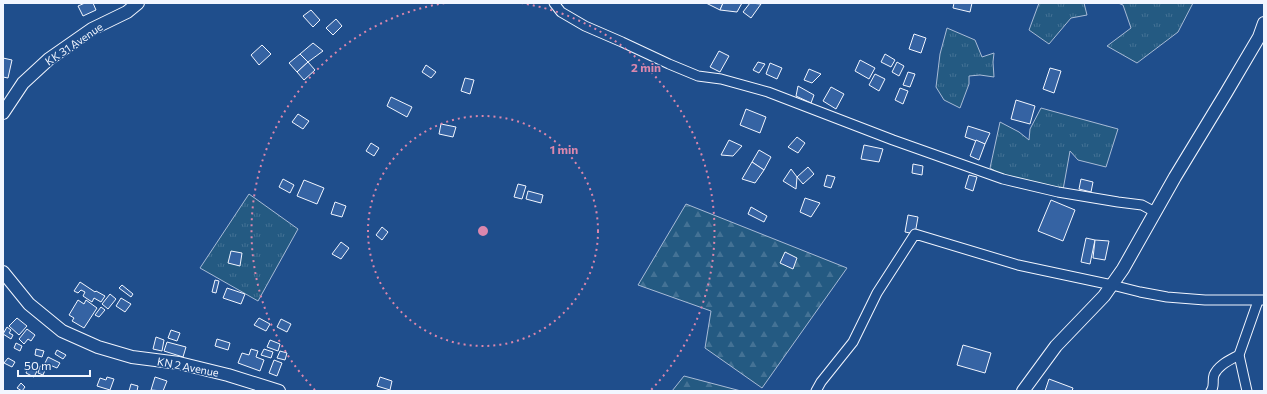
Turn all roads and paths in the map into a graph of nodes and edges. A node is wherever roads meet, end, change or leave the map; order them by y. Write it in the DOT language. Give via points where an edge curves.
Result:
graph roads {
  1 [pos="138,3"];
  2 [pos="554,3"];
  3 [pos="1264,23"];
  4 [pos="3,113"];
  5 [pos="1155,212"];
  6 [pos="3,272"];
  7 [pos="1112,285"];
  8 [pos="1261,301"];
  9 [pos="1239,355"];
  10 [pos="279,391"];
  11 [pos="816,391"];
  12 [pos="1023,391"];
  13 [pos="1211,391"];
  14 [pos="1248,391"];
  1 -- 4 [label="main road, KK 31 Avenue" via="127,12 92,29 49,58 23,83"];
  2 -- 5 [label="street" via="561,12 585,26 698,76 721,79 768,92 1003,179 1058,192 1142,205"];
  3 -- 5 [label="main road" via="1234,81"];
  5 -- 7 [label="main road"];
  6 -- 10 [label="main road, KN 2 Avenue" via="29,304 62,331 98,347 132,357 179,363"];
  7 -- 8 [label="street" via="1167,297"];
  7 -- 11 [label="street" via="1018,266 915,234 877,293 853,342"];
  7 -- 12 [label="main road" via="1056,346"];
  8 -- 9 [label="street"];
  9 -- 13 [label="street" via="1222,366 1213,376"];
  9 -- 14 [label="street"];
}
